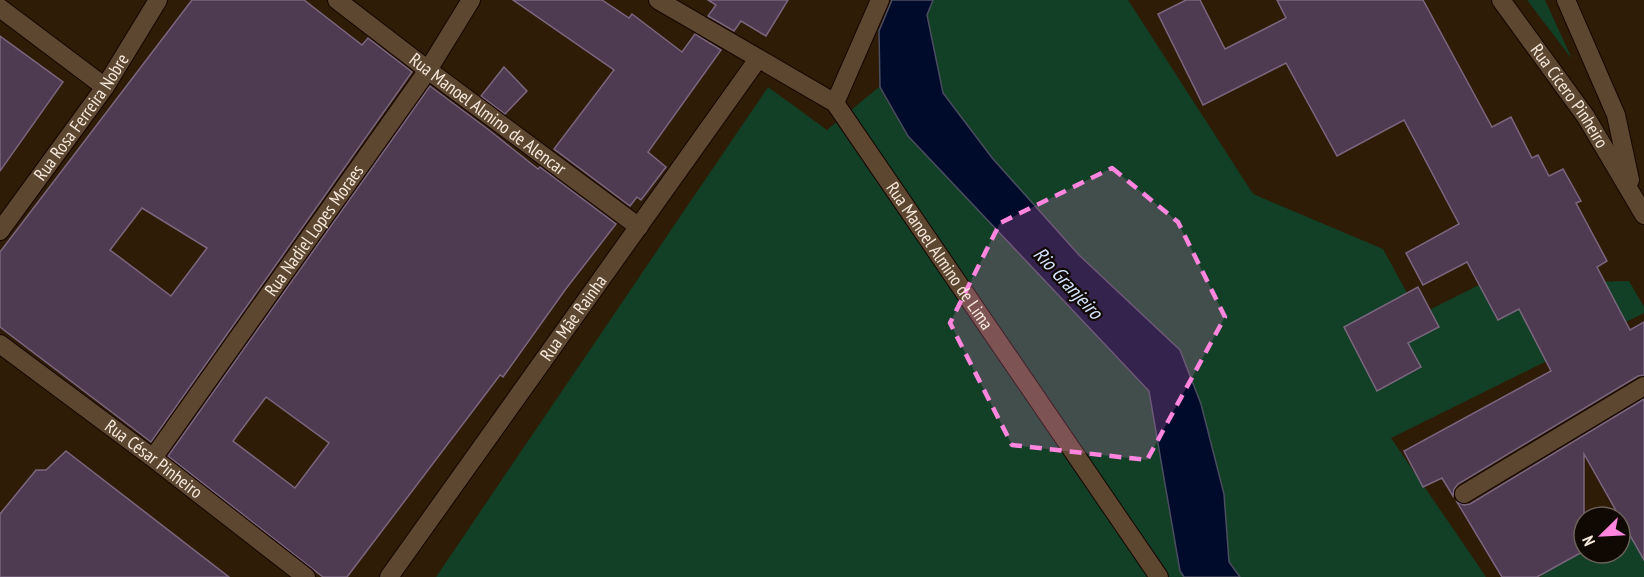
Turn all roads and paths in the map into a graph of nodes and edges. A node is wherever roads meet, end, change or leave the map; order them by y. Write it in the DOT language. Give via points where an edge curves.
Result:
graph roads {
  1 [pos="158,0"];
  2 [pos="337,0"];
  3 [pos="471,0"];
  4 [pos="658,0"];
  5 [pos="880,0"];
  6 [pos="1501,0"];
  7 [pos="1566,0"];
  8 [pos="0,8"];
  9 [pos="758,59"];
  10 [pos="428,70"];
  11 [pos="105,87"];
  12 [pos="835,103"];
  13 [pos="1634,196"];
  14 [pos="1644,215"];
  15 [pos="639,227"];
  16 [pos="0,231"];
  17 [pos="0,344"];
  18 [pos="1644,386"];
  19 [pos="153,458"];
  20 [pos="1464,494"];
  21 [pos="306,577"];
  22 [pos="389,577"];
  23 [pos="1159,577"];
  1 -- 11 [label="street, Rua Rosa Ferreira Nobre"];
  2 -- 10 [label="street, Rua Manoel Almino de Alencar"];
  3 -- 10 [label="street, Rua Nadiel Lopes Moraes"];
  4 -- 9 [label="street, Rua Manoel Almino de Lima"];
  5 -- 12 [label="street"];
  6 -- 13 [label="street, Rua Cícero Pinheiro" via="1586,117"];
  7 -- 13 [label="street, Rua Cícero Pinheiro" via="1616,115"];
  8 -- 11 [label="street"];
  9 -- 12 [label="street, Rua Manoel Almino de Lima"];
  9 -- 15 [label="street, Rua Mãe Rainha"];
  10 -- 15 [label="street, Rua Manoel Almino de Alencar"];
  10 -- 19 [label="street, Rua Nadiel Lopes Moraes"];
  11 -- 16 [label="street, Rua Rosa Ferreira Nobre"];
  12 -- 23 [label="street, Rua Manoel Almino de Lima"];
  13 -- 14 [label="street, Rua Cícero Pinheiro"];
  15 -- 22 [label="street, Rua Mãe Rainha"];
  17 -- 19 [label="street, Rua César Pinheiro"];
  18 -- 20 [label="street"];
  19 -- 21 [label="street, Rua César Pinheiro"];
}
